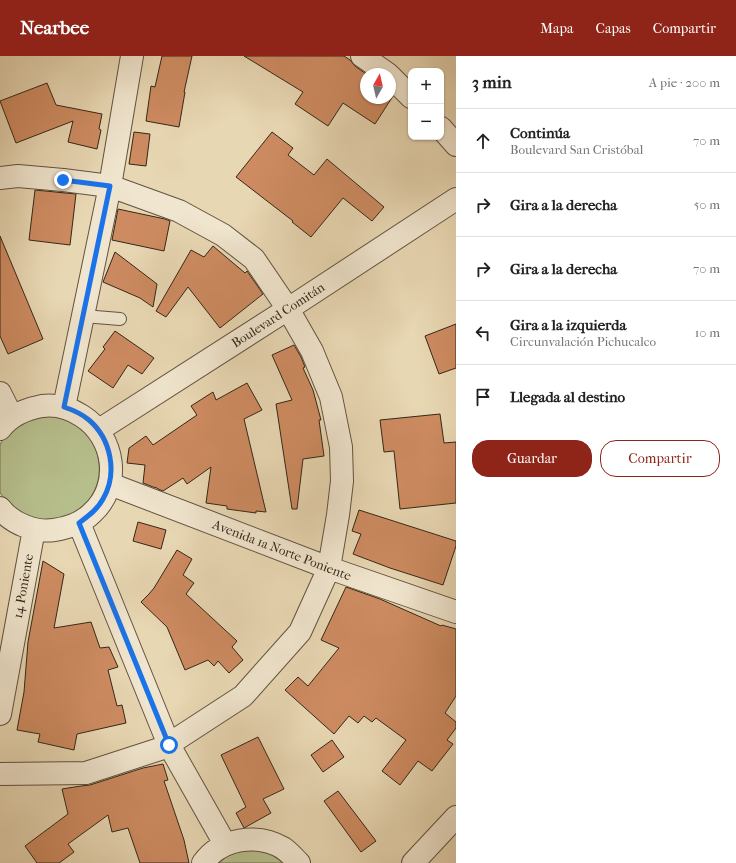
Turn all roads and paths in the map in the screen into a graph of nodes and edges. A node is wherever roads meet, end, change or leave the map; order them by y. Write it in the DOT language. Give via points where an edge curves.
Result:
graph roads {
  1 [pos="132,56"];
  2 [pos="362,56"];
  3 [pos="379,68"];
  4 [pos="396,82"];
  5 [pos="408,94"];
  6 [pos="444,131"];
  7 [pos="456,145"];
  8 [pos="0,178"];
  9 [pos="110,186"];
  10 [pos="456,199"];
  11 [pos="288,309"];
  12 [pos="83,316"];
  13 [pos="120,319"];
  14 [pos="0,393"];
  15 [pos="64,407"];
  16 [pos="6,423"];
  17 [pos="99,430"];
  18 [pos="110,484"];
  19 [pos="0,508"];
  20 [pos="79,523"];
  21 [pos="34,529"];
  22 [pos="329,568"];
  23 [pos="456,612"];
  24 [pos="0,714"];
  25 [pos="169,745"];
  26 [pos="0,774"];
  27 [pos="456,817"];
  28 [pos="224,844"];
  29 [pos="203,863"];
  30 [pos="299,863"];
  31 [pos="413,863"];
  1 -- 9 [label="street"];
  2 -- 3 [label="street"];
  4 -- 5 [label="street"];
  6 -- 7 [label="street"];
  8 -- 9 [label="street" via="18,176"];
  9 -- 11 [label="street" via="179,211 223,235 254,259"];
  9 -- 12 [label="street"];
  10 -- 11 [label="street, Boulevard Comitán"];
  11 -- 17 [label="street, Boulevard Comitán"];
  11 -- 22 [label="street" via="312,351 331,397 341,447 342,481"];
  12 -- 13 [label="lane"];
  12 -- 15 [label="street"];
  14 -- 16 [label="street"];
  15 -- 16 [label="street" via="32,408"];
  15 -- 17 [label="street" via="88,419"];
  17 -- 18 [label="street" via="108,447 112,465"];
  18 -- 20 [label="street" via="93,513"];
  18 -- 22 [label="street, Avenida 1a Norte Poniente"];
  19 -- 21 [label="street" via="17,523"];
  20 -- 21 [label="street" via="65,529"];
  20 -- 25 [label="street"];
  21 -- 24 [label="street, 14 Poniente"];
  22 -- 23 [label="street, Avenida 1a Norte Poniente"];
  22 -- 25 [label="street" via="300,632 243,696"];
  25 -- 26 [label="street" via="86,774"];
  25 -- 28 [label="street"];
  27 -- 31 [label="street"];
  28 -- 29 [label="street"];
  28 -- 30 [label="street" via="245,839 265,840 284,848"];
}
